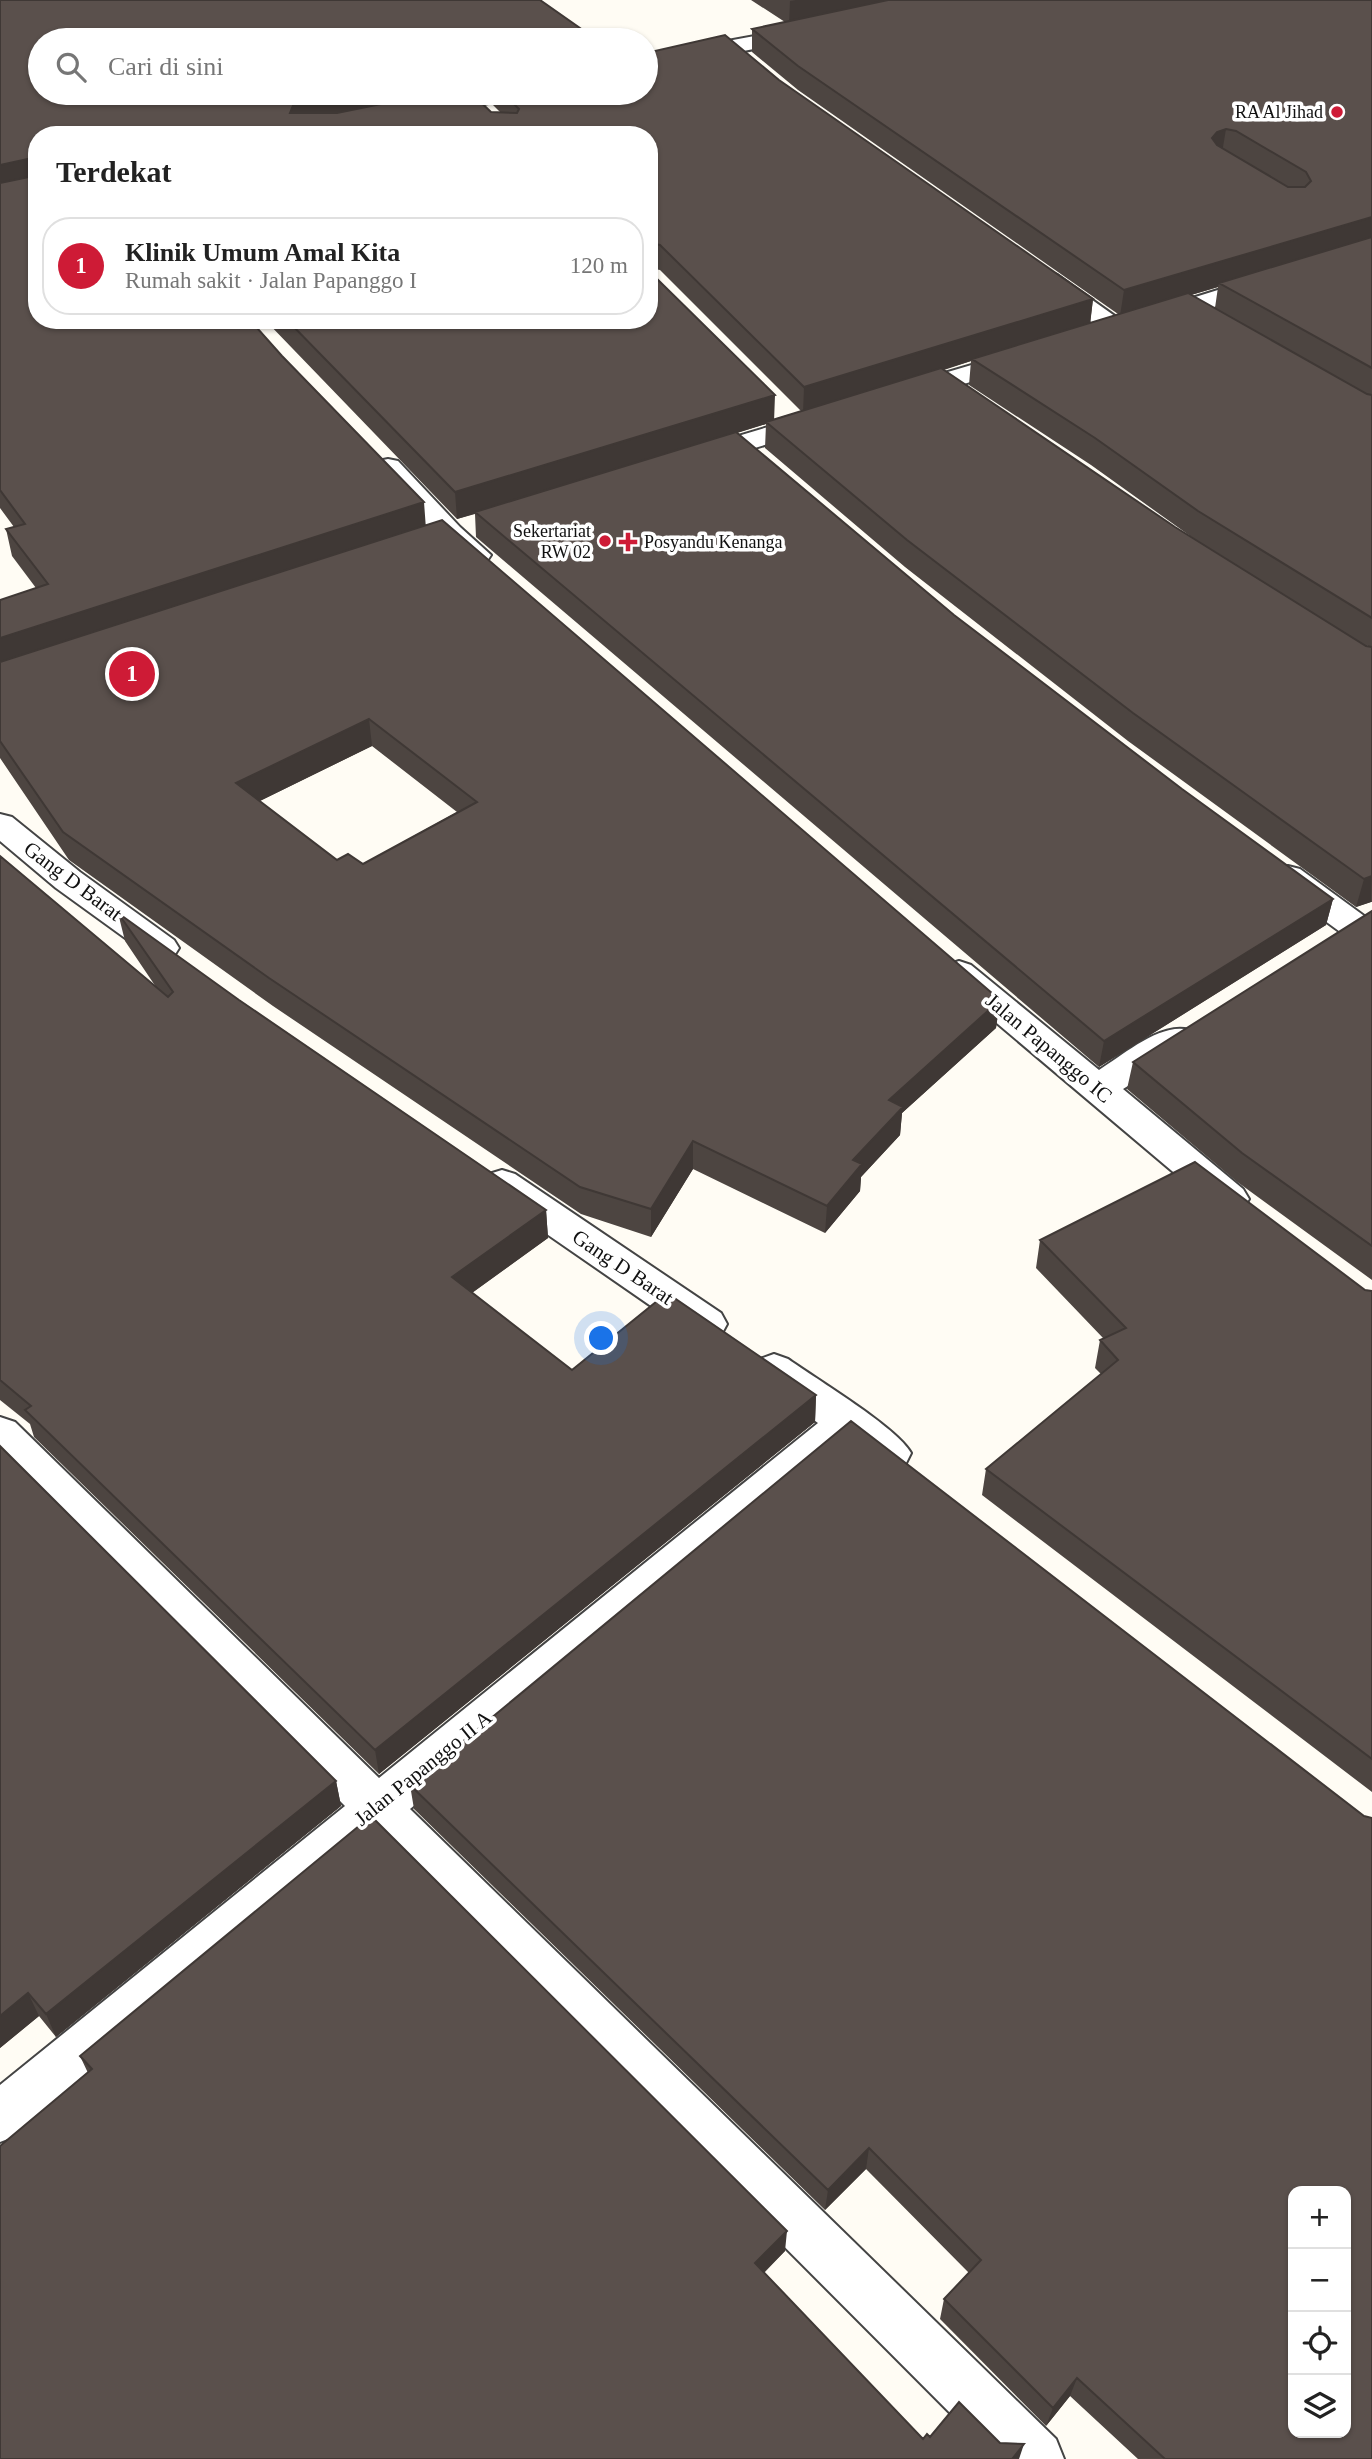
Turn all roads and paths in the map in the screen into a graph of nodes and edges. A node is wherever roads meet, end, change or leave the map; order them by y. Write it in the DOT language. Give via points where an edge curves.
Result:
graph roads {
  1 [pos="825,29"];
  2 [pos="727,46"];
  3 [pos="658,60"];
  4 [pos="747,63"];
  5 [pos="447,105"];
  6 [pos="476,105"];
  7 [pos="408,113"];
  8 [pos="489,117"];
  9 [pos="1028,266"];
  10 [pos="1290,276"];
  11 [pos="1187,307"];
  12 [pos="1222,327"];
  13 [pos="1117,329"];
  14 [pos="1091,337"];
  15 [pos="1037,353"];
  16 [pos="944,382"];
  17 [pos="877,402"];
  18 [pos="972,403"];
  19 [pos="775,404"];
  20 [pos="837,414"];
  21 [pos="797,426"];
  22 [pos="741,444"];
  23 [pos="366,445"];
  24 [pos="671,465"];
  25 [pos="766,468"];
  26 [pos="498,573"];
  27 [pos="0,824"];
  28 [pos="1266,861"];
  29 [pos="1353,927"];
  30 [pos="941,957"];
  31 [pos="191,969"];
  32 [pos="1203,1022"];
  33 [pos="1098,1088"];
  34 [pos="474,1165"];
  35 [pos="1261,1223"];
  36 [pos="849,1421"];
  37 [pos="0,1434"];
  38 [pos="925,1479"];
  39 [pos="376,1806"];
  40 [pos="0,2117"];
  41 [pos="1035,2459"];
  1 -- 2 [label="street"];
  2 -- 3 [label="street"];
  2 -- 4 [label="street"];
  5 -- 7 [label="street"];
  6 -- 8 [label="street"];
  9 -- 13 [label="street"];
  10 -- 11 [label="street"];
  11 -- 12 [label="street"];
  11 -- 13 [label="street"];
  13 -- 14 [label="street"];
  15 -- 16 [label="street"];
  16 -- 17 [label="street"];
  16 -- 18 [label="street"];
  19 -- 21 [label="street"];
  20 -- 21 [label="street"];
  21 -- 22 [label="street"];
  22 -- 24 [label="street"];
  22 -- 25 [label="street"];
  23 -- 26 [label="street" via="450,534"];
  27 -- 31 [label="street, Gang D Barat"];
  28 -- 29 [label="street"];
  30 -- 33 [label="street, Jalan Papanggo IC"];
  32 -- 33 [label="street"];
  33 -- 35 [label="street, Jalan Papanggo IC"];
  34 -- 36 [label="street, Gang D Barat"];
  36 -- 38 [label="street, Gang D Barat"];
  36 -- 39 [label="street, Jalan Papanggo II A"];
  37 -- 39 [label="street"];
  39 -- 40 [label="street, Jalan Papanggo II A"];
  39 -- 41 [label="street"];
}
